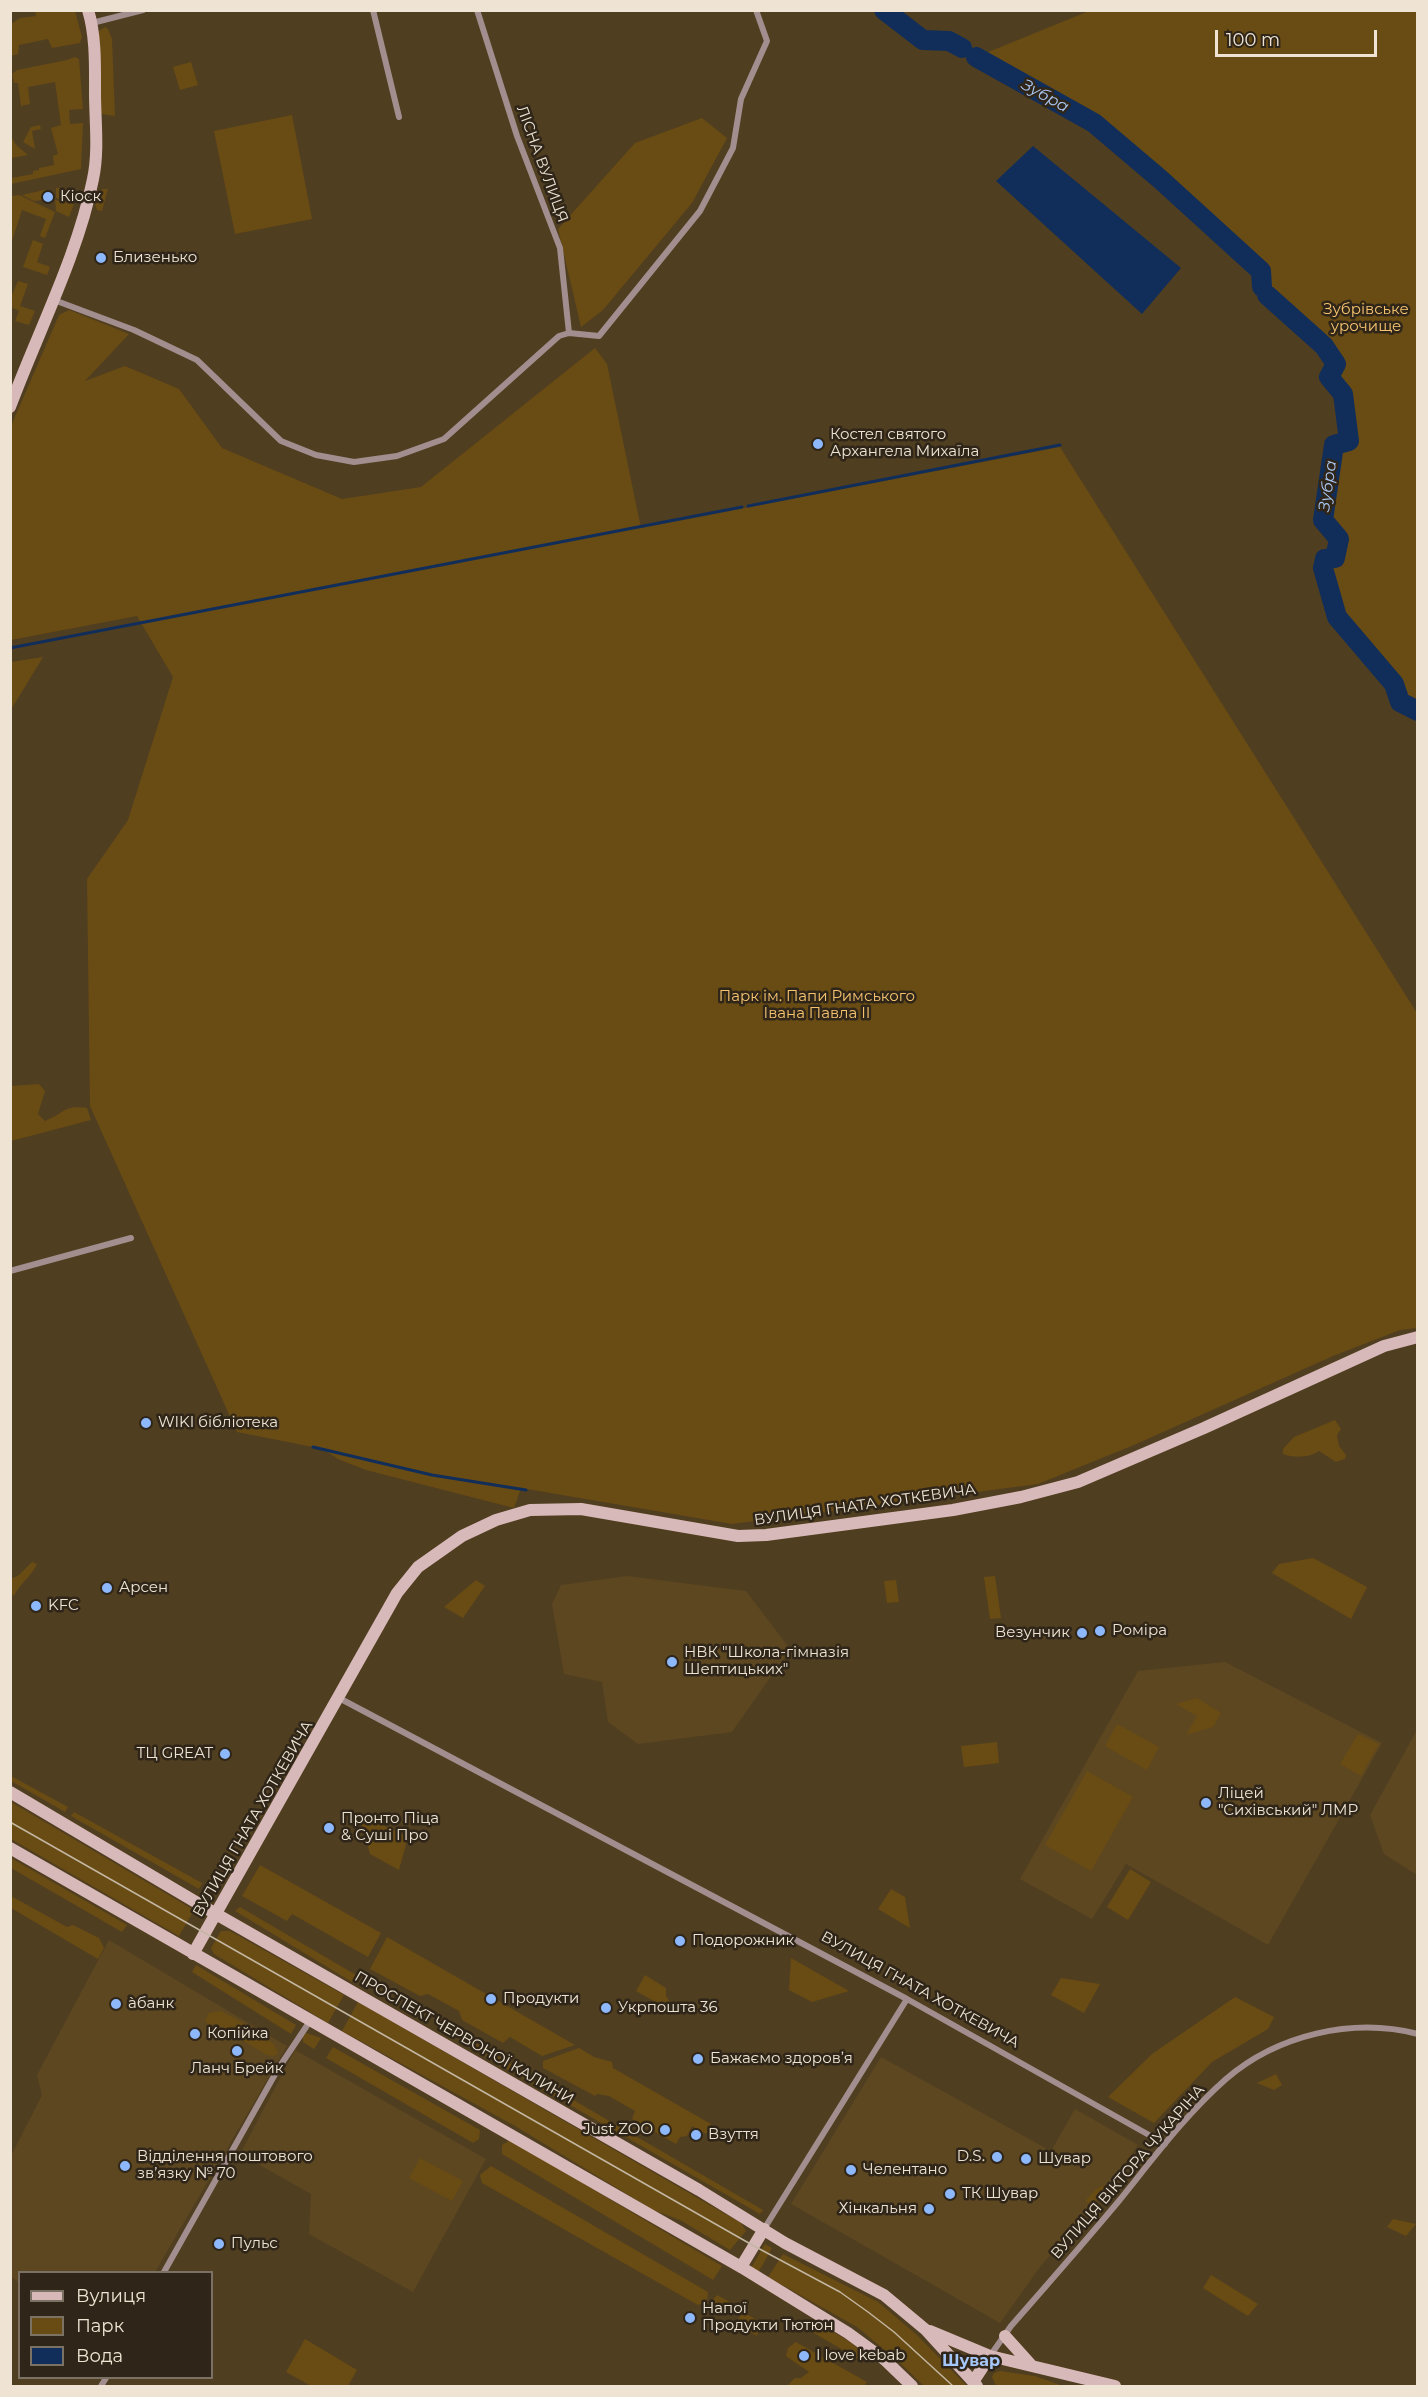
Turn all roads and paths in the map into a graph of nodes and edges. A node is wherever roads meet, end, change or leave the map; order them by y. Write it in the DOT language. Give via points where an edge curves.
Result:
graph roads {
  1 [pos="143,10"];
  2 [pos="373,10"];
  3 [pos="477,10"];
  4 [pos="756,10"];
  5 [pos="93,18"];
  6 [pos="399,117"];
  7 [pos="53,299"];
  8 [pos="568,332"];
  9 [pos="10,407"];
  10 [pos="131,1238"];
  11 [pos="10,1271"];
  12 [pos="1418,1337"];
  13 [pos="339,1698"];
  14 [pos="10,1792"];
  15 [pos="10,1848"];
  16 [pos="216,1914"];
  17 [pos="193,1954"];
  18 [pos="907,1999"];
  19 [pos="310,2021"];
  20 [pos="1418,2034"];
  21 [pos="1166,2144"];
  22 [pos="764,2229"];
  23 [pos="741,2267"];
  24 [pos="165,2271"];
  25 [pos="926,2330"];
  26 [pos="1005,2336"];
  27 [pos="990,2356"];
  28 [pos="1033,2367"];
  29 [pos="975,2384"];
  30 [pos="912,2386"];
  31 [pos="1115,2386"];
  1 -- 5 [label="street"];
  2 -- 6 [label="street"];
  3 -- 8 [label="street, ЛІСНА ВУЛИЦЯ" via="517,136 560,248"];
  4 -- 8 [label="street" via="767,41 741,99 733,148 700,211 600,335"];
  5 -- 7 [label="main road" via="94,177"];
  7 -- 8 [label="street" via="134,330 196,360 281,441 316,455 354,462 397,456 444,439"];
  7 -- 9 [label="main road"];
  10 -- 11 [label="street"];
  12 -- 13 [label="main road, ВУЛИЦЯ ГНАТА ХОТКЕВИЧА" via="1384,1346 1078,1482 1021,1497 766,1535 738,1536 581,1509 530,1510 496,1520 462,1536 418,1567 397,1593"];
  13 -- 16 [label="main road, ВУЛИЦЯ ГНАТА ХОТКЕВИЧА"];
  13 -- 18 [label="street, ВУЛИЦЯ ГНАТА ХОТКЕВИЧА"];
  14 -- 16 [label="main road, ПРОСПЕКТ ЧЕРВОНОЇ КАЛИНИ"];
  15 -- 17 [label="main road"];
  16 -- 17 [label="main road, ВУЛИЦЯ ГНАТА ХОТКЕВИЧА"];
  16 -- 22 [label="main road, ПРОСПЕКТ ЧЕРВОНОЇ КАЛИНИ"];
  17 -- 19 [label="main road"];
  18 -- 21 [label="street, ВУЛИЦЯ ГНАТА ХОТКЕВИЧА"];
  18 -- 22 [label="street"];
  19 -- 23 [label="main road"];
  19 -- 24 [label="street" via="278,2069"];
  20 -- 21 [label="street, ВУЛИЦЯ ВІКТОРА ЧУКАРІНА" via="1367,2027 1293,2040 1226,2079"];
  21 -- 26 [label="street, ВУЛИЦЯ ВІКТОРА ЧУКАРІНА"];
  22 -- 23 [label="main road"];
  22 -- 25 [label="main road, ПРОСПЕКТ ЧЕРВОНОЇ КАЛИНИ" via="884,2295"];
  23 -- 30 [label="main road" via="857,2340"];
  25 -- 27 [label="main road"];
  25 -- 29 [label="main road, ПРОСПЕКТ ЧЕРВОНОЇ КАЛИНИ"];
  26 -- 27 [label="street, ВУЛИЦЯ ВІКТОРА ЧУКАРІНА"];
  26 -- 28 [label="main road"];
  27 -- 28 [label="main road"];
  27 -- 29 [label="main road"];
  28 -- 31 [label="main road"];
}
